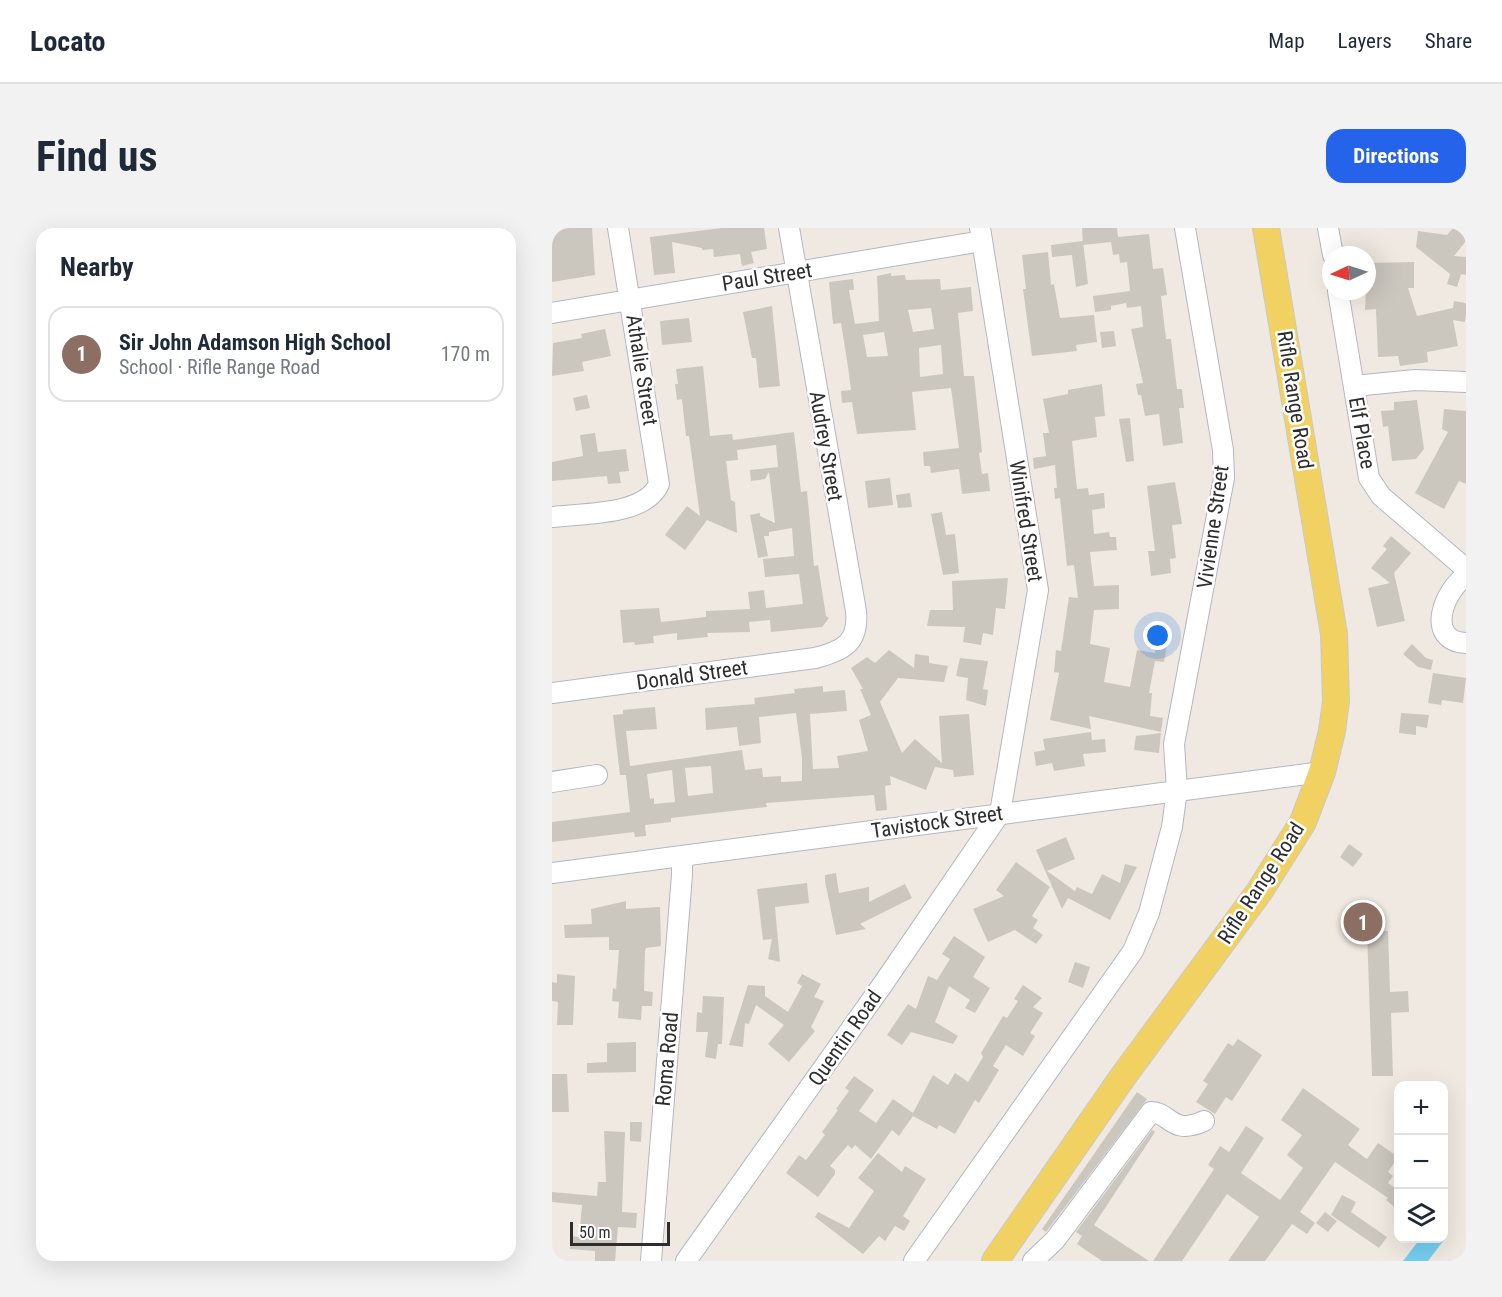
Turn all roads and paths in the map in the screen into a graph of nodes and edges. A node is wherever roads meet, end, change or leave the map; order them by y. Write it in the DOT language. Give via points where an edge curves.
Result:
graph roads {
  1 [pos="618,228"];
  2 [pos="789,228"];
  3 [pos="1185,228"];
  4 [pos="1266,228"];
  5 [pos="1328,228"];
  6 [pos="981,235"];
  7 [pos="1331,246"];
  8 [pos="796,273"];
  9 [pos="630,299"];
  10 [pos="1340,300"];
  11 [pos="552,313"];
  12 [pos="1466,382"];
  13 [pos="1354,386"];
  14 [pos="552,518"];
  15 [pos="1466,569"];
  16 [pos="1466,576"];
  17 [pos="1466,643"];
  18 [pos="832,654"];
  19 [pos="552,693"];
  20 [pos="1322,772"];
  21 [pos="597,775"];
  22 [pos="552,782"];
  23 [pos="1177,790"];
  24 [pos="1000,813"];
  25 [pos="681,856"];
  26 [pos="552,873"];
  27 [pos="1204,1121"];
  28 [pos="999,1256"];
  29 [pos="651,1261"];
  30 [pos="686,1261"];
  31 [pos="914,1261"];
  32 [pos="1027,1261"];
  33 [pos="1033,1261"];
  1 -- 9 [label="street, Athalie Street"];
  2 -- 8 [label="street, Audrey Street"];
  3 -- 23 [label="street, Vivienne Street" via="1223,450 1224,478 1174,744"];
  4 -- 20 [label="main road, Rifle Range Road" via="1334,634 1336,701"];
  5 -- 7 [label="street"];
  6 -- 8 [label="street, Paul Street"];
  6 -- 24 [label="street, Winifred Street" via="1038,590"];
  8 -- 9 [label="street, Paul Street"];
  8 -- 18 [label="street, Audrey Street" via="856,611 853,636"];
  9 -- 11 [label="street, Paul Street"];
  9 -- 14 [label="street, Athalie Street" via="659,479 655,493 641,504"];
  10 -- 13 [label="street, Elf Place"];
  12 -- 13 [label="street" via="1415,380"];
  13 -- 15 [label="street, Elf Place" via="1365,468 1374,488"];
  16 -- 17 [label="street" via="1447,600 1440,622 1446,636"];
  18 -- 19 [label="street, Donald Street"];
  20 -- 23 [label="street, Tavistock Street"];
  20 -- 28 [label="main road, Rifle Range Road" via="1303,822 1285,853"];
  21 -- 22 [label="street"];
  23 -- 24 [label="street, Tavistock Street"];
  23 -- 31 [label="street" via="1172,827 1140,939"];
  24 -- 25 [label="street, Tavistock Street"];
  24 -- 30 [label="street, Quentin Road"];
  25 -- 26 [label="street, Tavistock Street"];
  25 -- 29 [label="street, Roma Road"];
  27 -- 33 [label="street" via="1184,1126 1151,1112 1055,1240"];
  28 -- 32 [label="street"];
}
